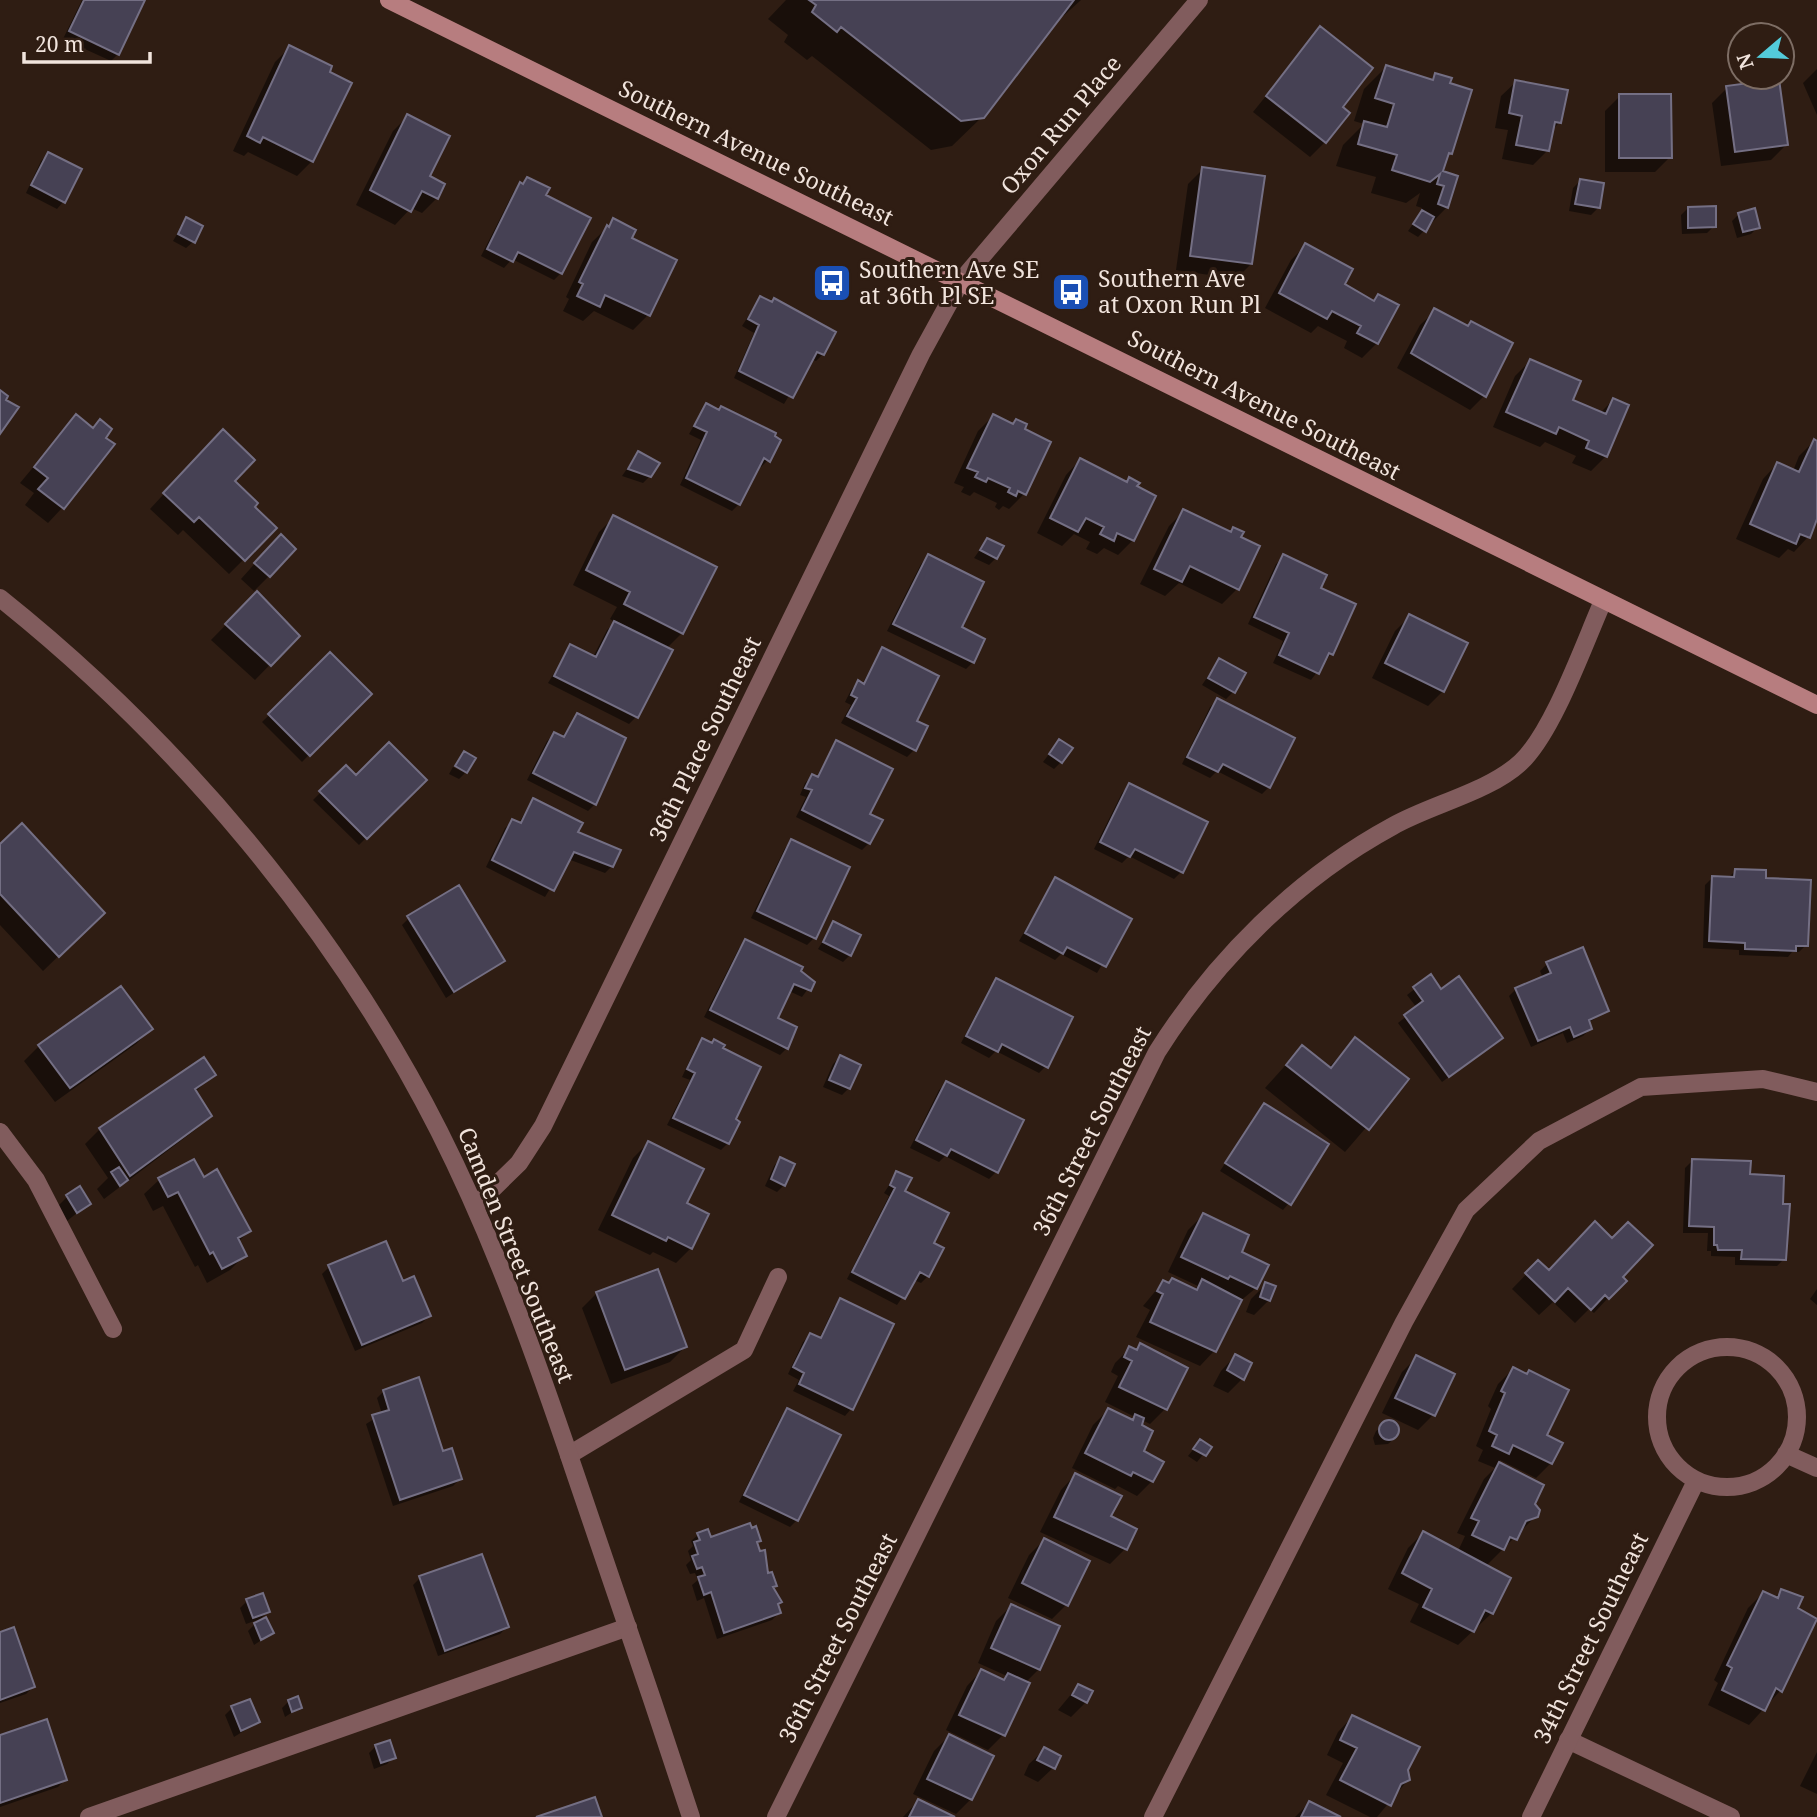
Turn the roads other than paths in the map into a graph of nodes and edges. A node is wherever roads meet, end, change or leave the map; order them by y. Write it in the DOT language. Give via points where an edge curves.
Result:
graph roads {
  1 [pos="389,0"];
  2 [pos="1199,0"];
  3 [pos="961,281"];
  4 [pos="0,598"];
  5 [pos="1603,601"];
  6 [pos="1817,705"];
  7 [pos="1817,1092"];
  8 [pos="0,1132"];
  9 [pos="475,1206"];
  10 [pos="778,1277"];
  11 [pos="113,1329"];
  12 [pos="1786,1454"];
  13 [pos="569,1455"];
  14 [pos="1817,1468"];
  15 [pos="1696,1481"];
  16 [pos="628,1627"];
  17 [pos="1568,1740"];
  18 [pos="89,1817"];
  19 [pos="691,1817"];
  20 [pos="776,1817"];
  21 [pos="1153,1817"];
  22 [pos="1531,1817"];
  23 [pos="1731,1817"];
  1 -- 3 [label="main road, Southern Avenue Southeast"];
  2 -- 3 [label="street, Oxon Run Place"];
  3 -- 5 [label="main road, Southern Avenue Southeast"];
  3 -- 9 [label="street, 36th Place Southeast" via="543,1126 519,1163"];
  4 -- 9 [label="street, Camden Street Southeast" via="147,730 301,911 380,1026"];
  5 -- 6 [label="main road, Southern Avenue Southeast"];
  5 -- 20 [label="street, 36th Street Southeast" via="1543,734 1522,761 1493,781 1390,827 1319,875 1252,933 1172,1028"];
  7 -- 21 [label="street" via="1763,1079 1641,1087 1539,1141 1466,1210 1404,1322"];
  8 -- 11 [label="street" via="36,1180"];
  9 -- 13 [label="street, Camden Street Southeast" via="522,1319"];
  10 -- 13 [label="street" via="744,1350"];
  12 -- 14 [label="street"];
  12 -- 15 [label="street" via="1769,1473 1746,1485 1721,1487"];
  12 -- 15 [label="street" via="1796,1432 1796,1407 1789,1383 1773,1364 1752,1351 1728,1346 1704,1350 1682,1362 1666,1381 1656,1418 1668,1455"];
  13 -- 16 [label="street, Camden Street Southeast"];
  15 -- 17 [label="street, 34th Street Southeast"];
  16 -- 18 [label="street"];
  16 -- 19 [label="street, Camden Street Southeast"];
  17 -- 22 [label="street, 34th Street Southeast"];
  17 -- 23 [label="street"];
}
